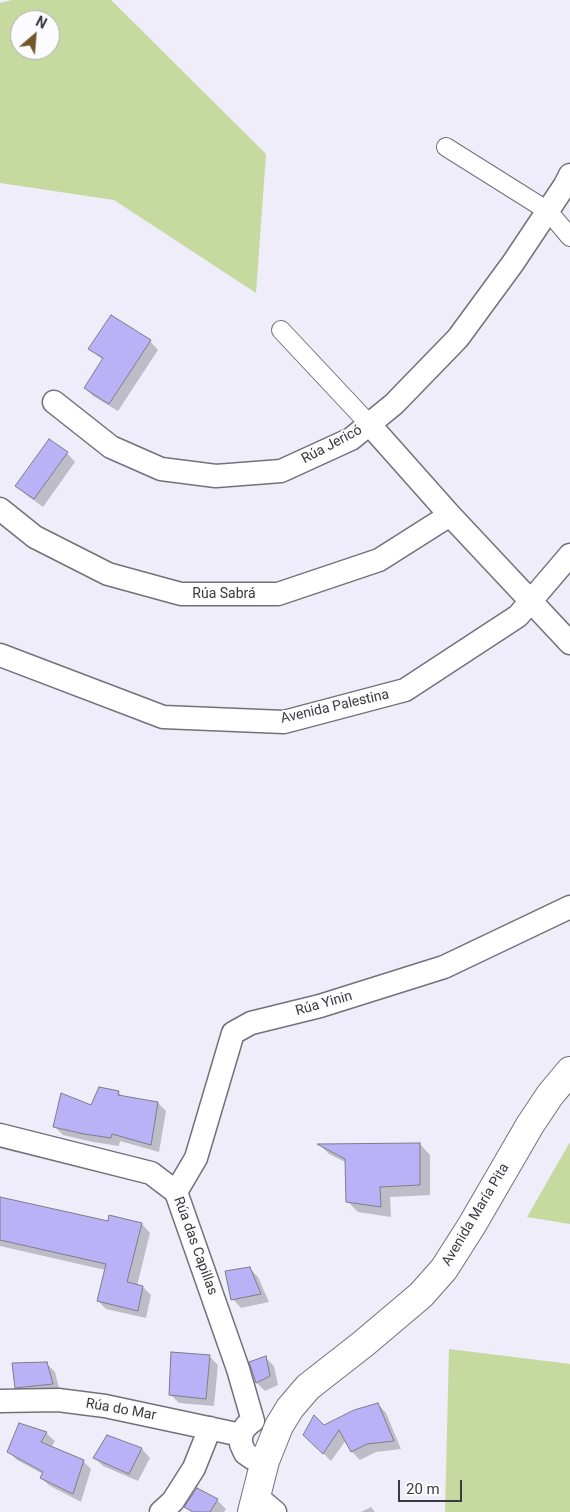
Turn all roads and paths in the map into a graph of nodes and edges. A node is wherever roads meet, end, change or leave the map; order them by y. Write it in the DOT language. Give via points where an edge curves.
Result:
graph roads {
  1 [pos="446,146"];
  2 [pos="570,175"];
  3 [pos="548,211"];
  4 [pos="570,216"];
  5 [pos="570,237"];
  6 [pos="281,330"];
  7 [pos="54,402"];
  8 [pos="370,425"];
  9 [pos="0,509"];
  10 [pos="450,515"];
  11 [pos="570,555"];
  12 [pos="530,600"];
  13 [pos="570,643"];
  14 [pos="0,655"];
  15 [pos="570,907"];
  16 [pos="570,1071"];
  17 [pos="0,1135"];
  18 [pos="176,1192"];
  19 [pos="0,1401"];
  20 [pos="258,1427"];
  21 [pos="210,1428"];
  22 [pos="265,1462"];
  23 [pos="261,1507"];
  24 [pos="161,1512"];
  1 -- 3 [label="street"];
  2 -- 3 [label="street, Rúa Jericó"];
  3 -- 4 [label="street"];
  3 -- 5 [label="street"];
  3 -- 8 [label="street, Rúa Jericó" via="458,338"];
  6 -- 8 [label="street"];
  7 -- 8 [label="street, Rúa Jericó" via="111,447 161,469 216,476 282,471 351,438"];
  8 -- 10 [label="street"];
  9 -- 10 [label="street, Rúa Sabrá" via="35,537 108,574 181,594 278,594 379,560"];
  10 -- 12 [label="street"];
  11 -- 12 [label="street, Avenida Palestina"];
  12 -- 13 [label="street"];
  12 -- 14 [label="street, Avenida Palestina" via="518,616 406,690 284,722 162,717"];
  15 -- 18 [label="street, Rúa Yinin" via="444,967 320,1006 250,1023 233,1033 196,1158"];
  16 -- 20 [label="main road, Avenida María Pita" via="530,1125 444,1269 398,1316 308,1387 290,1408"];
  17 -- 18 [label="street, Rúa das Capillas" via="151,1173"];
  18 -- 20 [label="street, Rúa das Capillas"];
  19 -- 21 [label="street, Rúa do Mar" via="58,1400 105,1406"];
  20 -- 21 [label="street, Rúa do Mar"];
  20 -- 22 [label="main road, Avenida María Pita"];
  20 -- 22 [label="street, Rúa das Capillas" via="241,1444 245,1453"];
  21 -- 24 [label="street" via="194,1468 173,1501"];
  22 -- 23 [label="main road, Avenida María Pita"];
}
